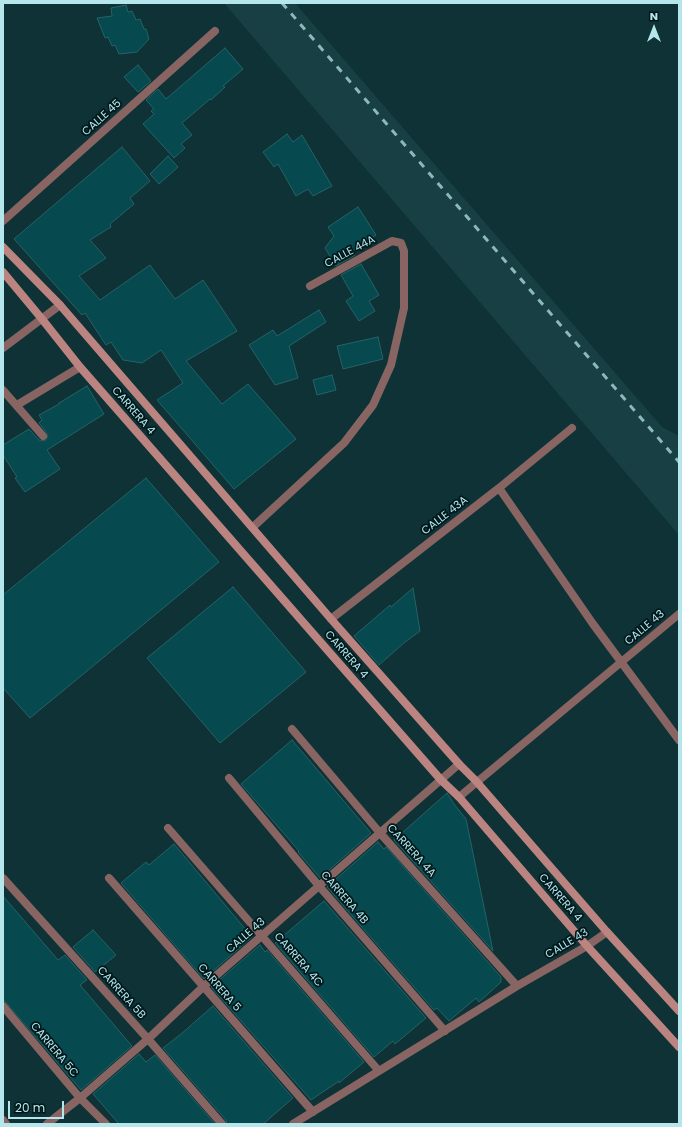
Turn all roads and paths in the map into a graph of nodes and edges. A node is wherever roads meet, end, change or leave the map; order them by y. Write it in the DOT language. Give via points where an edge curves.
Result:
graph roads {
  1 [pos="215,31"];
  2 [pos="3,221"];
  3 [pos="3,247"];
  4 [pos="3,272"];
  5 [pos="310,286"];
  6 [pos="60,305"];
  7 [pos="42,319"];
  8 [pos="3,348"];
  9 [pos="80,367"];
  10 [pos="3,390"];
  11 [pos="17,405"];
  12 [pos="572,428"];
  13 [pos="43,436"];
  14 [pos="499,488"];
  15 [pos="253,527"];
  16 [pos="679,614"];
  17 [pos="331,619"];
  18 [pos="620,662"];
  19 [pos="292,728"];
  20 [pos="679,740"];
  21 [pos="459,764"];
  22 [pos="229,778"];
  23 [pos="441,780"];
  24 [pos="476,781"];
  25 [pos="459,797"];
  26 [pos="168,828"];
  27 [pos="380,833"];
  28 [pos="3,878"];
  29 [pos="109,878"];
  30 [pos="320,886"];
  31 [pos="607,932"];
  32 [pos="263,936"];
  33 [pos="587,946"];
  34 [pos="517,986"];
  35 [pos="203,987"];
  36 [pos="3,1006"];
  37 [pos="679,1011"];
  38 [pos="445,1031"];
  39 [pos="148,1039"];
  40 [pos="679,1047"];
  41 [pos="379,1071"];
  42 [pos="80,1098"];
  43 [pos="313,1112"];
  44 [pos="3,1120"];
  45 [pos="6,1124"];
  46 [pos="47,1124"];
  47 [pos="106,1124"];
  48 [pos="222,1124"];
  49 [pos="294,1124"];
  1 -- 2 [label="street, CALLE 45"];
  3 -- 6 [label="street, CARRERA 4"];
  4 -- 7 [label="street, CARRERA 4"];
  5 -- 15 [label="street, CALLE 44A" via="392,241 401,243 404,251 404,308 391,364 373,405 344,443"];
  6 -- 7 [label="street"];
  6 -- 15 [label="street, CARRERA 4"];
  7 -- 8 [label="street"];
  7 -- 9 [label="street, CARRERA 4"];
  9 -- 11 [label="street"];
  9 -- 23 [label="street, CARRERA 4"];
  10 -- 11 [label="street"];
  11 -- 13 [label="street"];
  12 -- 14 [label="street, CALLE 43A"];
  14 -- 17 [label="street, CALLE 43A"];
  14 -- 18 [label="street"];
  15 -- 17 [label="street, CARRERA 4"];
  16 -- 18 [label="street, CALLE 43"];
  17 -- 21 [label="street, CARRERA 4"];
  18 -- 20 [label="street"];
  18 -- 24 [label="street, CALLE 43"];
  19 -- 27 [label="street, CARRERA 4A"];
  21 -- 23 [label="street, CALLE 43"];
  21 -- 24 [label="street, CARRERA 4"];
  22 -- 30 [label="street, CARRERA 4B"];
  23 -- 25 [label="street, CARRERA 4"];
  23 -- 27 [label="street, CALLE 43"];
  24 -- 25 [label="street, CALLE 43"];
  24 -- 31 [label="street, CARRERA 4"];
  25 -- 33 [label="street, CARRERA 4"];
  26 -- 32 [label="street, CARRERA 4C"];
  27 -- 30 [label="street, CALLE 43"];
  27 -- 34 [label="street, CARRERA 4A"];
  28 -- 39 [label="street, CARRERA 5B"];
  29 -- 35 [label="street, CARRERA 5"];
  30 -- 32 [label="street, CALLE 43"];
  30 -- 38 [label="street, CARRERA 4B"];
  31 -- 33 [label="street, CALLE 43"];
  31 -- 37 [label="street, CARRERA 4"];
  32 -- 35 [label="street, CALLE 43"];
  32 -- 41 [label="street, CARRERA 4C"];
  33 -- 34 [label="street, CALLE 43"];
  33 -- 40 [label="street, CARRERA 4"];
  34 -- 38 [label="street, CALLE 43"];
  35 -- 39 [label="street, CALLE 43"];
  35 -- 43 [label="street, CARRERA 5"];
  36 -- 42 [label="street, CARRERA 5C"];
  38 -- 41 [label="street, CALLE 43"];
  39 -- 42 [label="street, CALLE 43"];
  39 -- 48 [label="street, CARRERA 5B"];
  41 -- 43 [label="street, CALLE 43"];
  42 -- 46 [label="street, CALLE 43"];
  42 -- 47 [label="street, CARRERA 5C"];
  43 -- 49 [label="street, CALLE 43"];
  44 -- 45 [label="street"];
}
